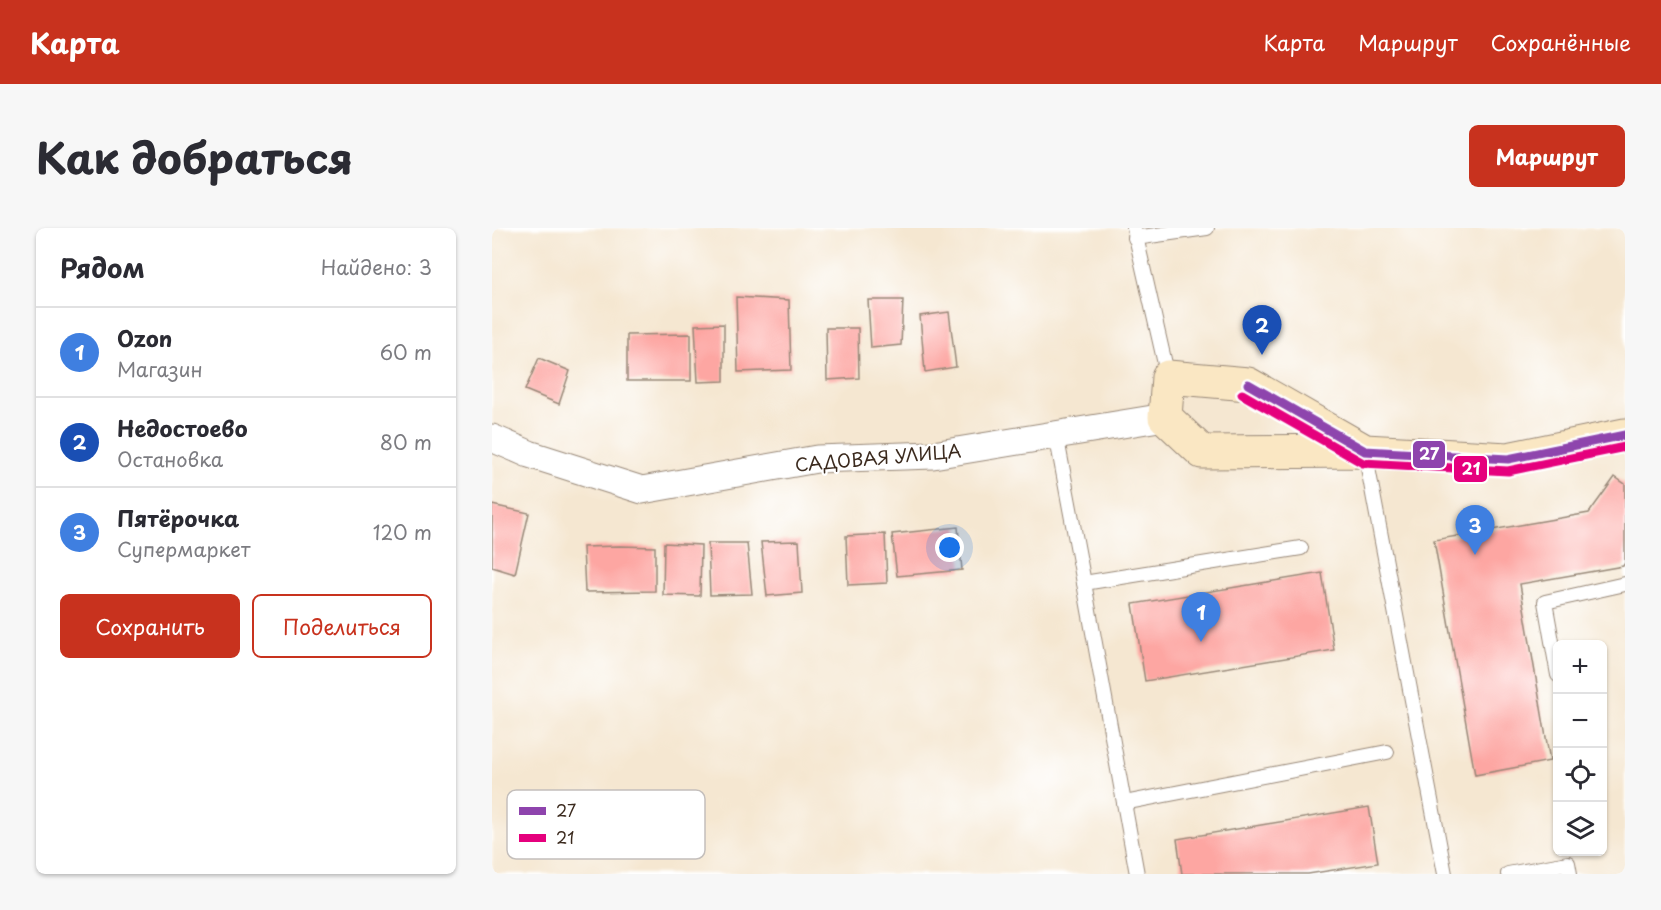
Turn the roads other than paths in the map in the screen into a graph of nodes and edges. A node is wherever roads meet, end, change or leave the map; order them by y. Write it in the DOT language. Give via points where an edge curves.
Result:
graph roads {
  1 [pos="1207,228"];
  2 [pos="1134,233"];
  3 [pos="1168,377"];
  4 [pos="1165,417"];
  5 [pos="1056,434"];
  6 [pos="1625,435"];
  7 [pos="492,438"];
  8 [pos="1365,451"];
  9 [pos="1300,548"];
  10 [pos="1084,583"];
  11 [pos="1625,585"];
  12 [pos="1553,651"];
  13 [pos="1387,752"];
  14 [pos="1124,803"];
  15 [pos="1137,874"];
  16 [pos="1445,874"];
  17 [pos="1508,874"];
  18 [pos="1570,874"];
  1 -- 2 [label="lane"];
  2 -- 3 [label="lane"];
  3 -- 4 [label="street"];
  3 -- 8 [label="street" via="1248,384"];
  4 -- 5 [label="street, САДОВАЯ УЛИЦА"];
  4 -- 8 [label="street" via="1202,452"];
  5 -- 7 [label="street, САДОВАЯ УЛИЦА" via="933,455 817,459 642,490"];
  5 -- 10 [label="lane"];
  6 -- 8 [label="street" via="1508,459"];
  8 -- 16 [label="lane"];
  9 -- 10 [label="lane"];
  10 -- 14 [label="lane"];
  11 -- 12 [label="lane" via="1545,602"];
  13 -- 14 [label="lane"];
  14 -- 15 [label="lane"];
  17 -- 18 [label="lane" via="1568,863"];
}
